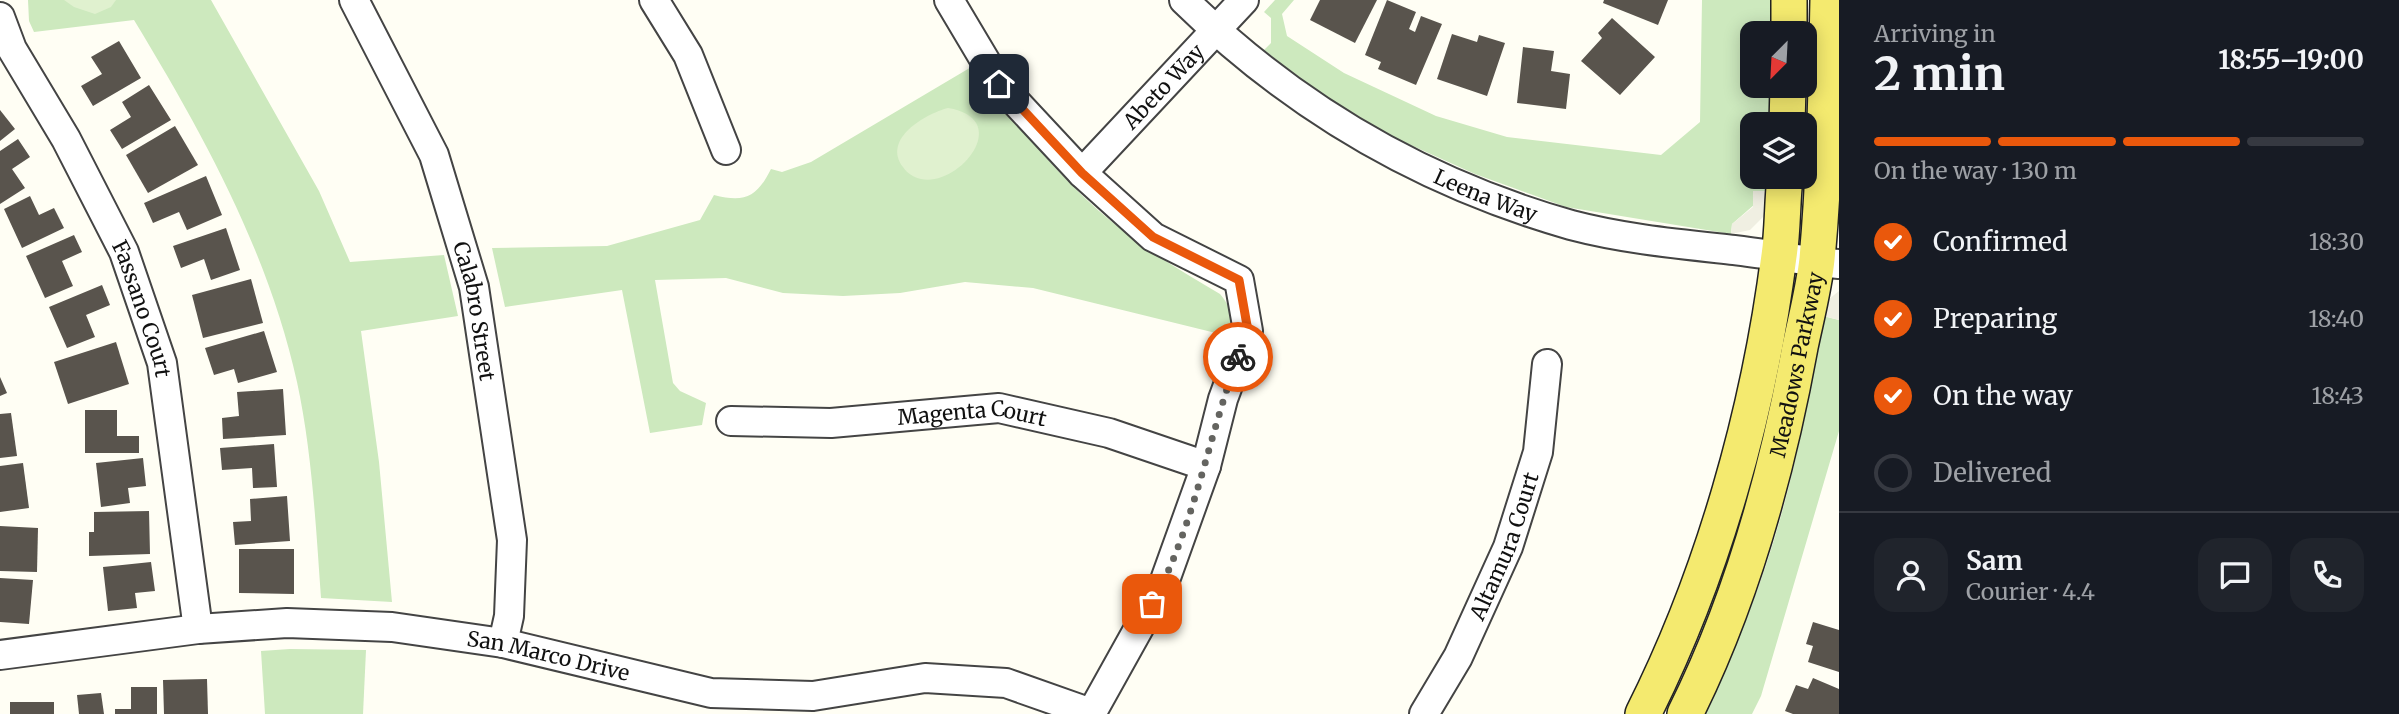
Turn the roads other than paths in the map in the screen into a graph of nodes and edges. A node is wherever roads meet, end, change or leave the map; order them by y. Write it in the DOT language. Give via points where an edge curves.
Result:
graph roads {
  1 [pos="354,0"];
  2 [pos="654,0"];
  3 [pos="950,0"];
  4 [pos="1184,0"];
  5 [pos="1244,0"];
  6 [pos="1789,0"];
  7 [pos="1828,0"];
  8 [pos="0,18"];
  9 [pos="1789,21"];
  10 [pos="1215,31"];
  11 [pos="726,150"];
  12 [pos="1082,173"];
  13 [pos="1784,189"];
  14 [pos="1780,255"];
  15 [pos="1828,263"];
  16 [pos="1547,364"];
  17 [pos="731,421"];
  18 [pos="1206,466"];
  19 [pos="198,629"];
  20 [pos="503,643"];
  21 [pos="0,655"];
  22 [pos="1091,714"];
  23 [pos="1424,714"];
  24 [pos="1643,714"];
  25 [pos="1685,714"];
  1 -- 20 [label="street, Calabro Street" via="434,155 474,287 512,540 509,616"];
  2 -- 11 [label="street" via="688,55"];
  3 -- 12 [label="street" via="999,84"];
  4 -- 10 [label="street, Leena Way"];
  5 -- 10 [label="street, Abeto Way"];
  6 -- 9 [label="main road"];
  7 -- 15 [label="main road, Meadows Parkway" via="1824,163"];
  8 -- 19 [label="street, Fassano Court" via="12,49 66,139 124,252 162,363"];
  10 -- 12 [label="street, Abeto Way"];
  10 -- 14 [label="street, Leena Way" via="1287,90 1347,130 1410,164 1507,205 1641,239"];
  12 -- 18 [label="street" via="1153,237 1239,280 1248,331 1223,399"];
  13 -- 14 [label="main road, Meadows Parkway"];
  14 -- 15 [label="street, Leena Way"];
  14 -- 24 [label="main road, Meadows Parkway" via="1756,380 1721,521 1672,656"];
  15 -- 25 [label="main road, Meadows Parkway" via="1757,532 1706,671"];
  16 -- 23 [label="street, Altamura Court" via="1538,452 1508,547 1458,657"];
  17 -- 18 [label="street, Magenta Court" via="831,423 999,408 1109,433"];
  18 -- 22 [label="street" via="1164,583"];
  19 -- 20 [label="street, San Marco Drive" via="287,623 392,627"];
  19 -- 21 [label="street, San Marco Drive"];
  20 -- 22 [label="street, San Marco Drive" via="711,693 813,696 926,678 1006,683"];
}
